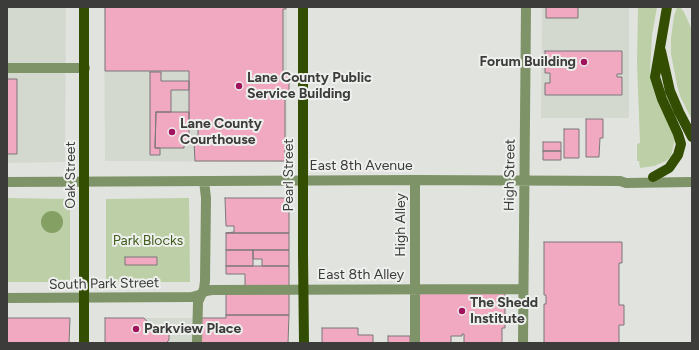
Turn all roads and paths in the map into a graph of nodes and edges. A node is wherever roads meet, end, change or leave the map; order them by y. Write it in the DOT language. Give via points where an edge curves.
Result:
graph roads {
  1 [pos="84,7"];
  2 [pos="303,7"];
  3 [pos="526,7"];
  4 [pos="667,7"];
  5 [pos="660,43"];
  6 [pos="7,68"];
  7 [pos="85,68"];
  8 [pos="692,137"];
  9 [pos="692,176"];
  10 [pos="653,177"];
  11 [pos="304,180"];
  12 [pos="414,180"];
  13 [pos="204,181"];
  14 [pos="524,181"];
  15 [pos="620,181"];
  16 [pos="7,182"];
  17 [pos="85,182"];
  18 [pos="692,182"];
  19 [pos="304,289"];
  20 [pos="415,289"];
  21 [pos="522,289"];
  22 [pos="201,294"];
  23 [pos="7,298"];
  24 [pos="84,298"];
  25 [pos="84,343"];
  26 [pos="197,343"];
  27 [pos="304,343"];
  28 [pos="414,343"];
  29 [pos="523,343"];
  1 -- 7 [label="main road, Oak Street"];
  2 -- 11 [label="main road, Pearl Street"];
  3 -- 14 [label="street, High Street"];
  4 -- 5 [label="main road"];
  5 -- 8 [label="main road" via="670,90"];
  5 -- 10 [label="main road" via="655,70 656,83 681,144 672,164"];
  6 -- 7 [label="street"];
  7 -- 17 [label="main road, Oak Street"];
  9 -- 10 [label="street, East 8th Avenue"];
  10 -- 15 [label="street, East 8th Avenue" via="632,177"];
  11 -- 12 [label="street, East 8th Avenue"];
  11 -- 13 [label="street, East 8th Avenue"];
  11 -- 19 [label="main road, Pearl Street"];
  12 -- 14 [label="street, East 8th Avenue"];
  12 -- 20 [label="street, High Alley"];
  13 -- 17 [label="street, East 8th Avenue"];
  13 -- 22 [label="street" via="205,281"];
  14 -- 15 [label="street, East 8th Avenue"];
  14 -- 21 [label="street, High Street"];
  15 -- 18 [label="street, East 8th Avenue"];
  16 -- 17 [label="street, East 8th Avenue"];
  17 -- 24 [label="main road, Oak Street"];
  19 -- 20 [label="street, East 8th Alley"];
  19 -- 22 [label="street, East 8th Alley" via="206,290"];
  19 -- 27 [label="main road, Pearl Street"];
  20 -- 21 [label="street, East 8th Alley"];
  20 -- 28 [label="street, High Alley"];
  21 -- 29 [label="street, High Street"];
  22 -- 24 [label="street, South Park Street" via="192,297"];
  22 -- 26 [label="street" via="198,302"];
  23 -- 24 [label="street, South Park Street"];
  24 -- 25 [label="main road, Oak Street"];
}
